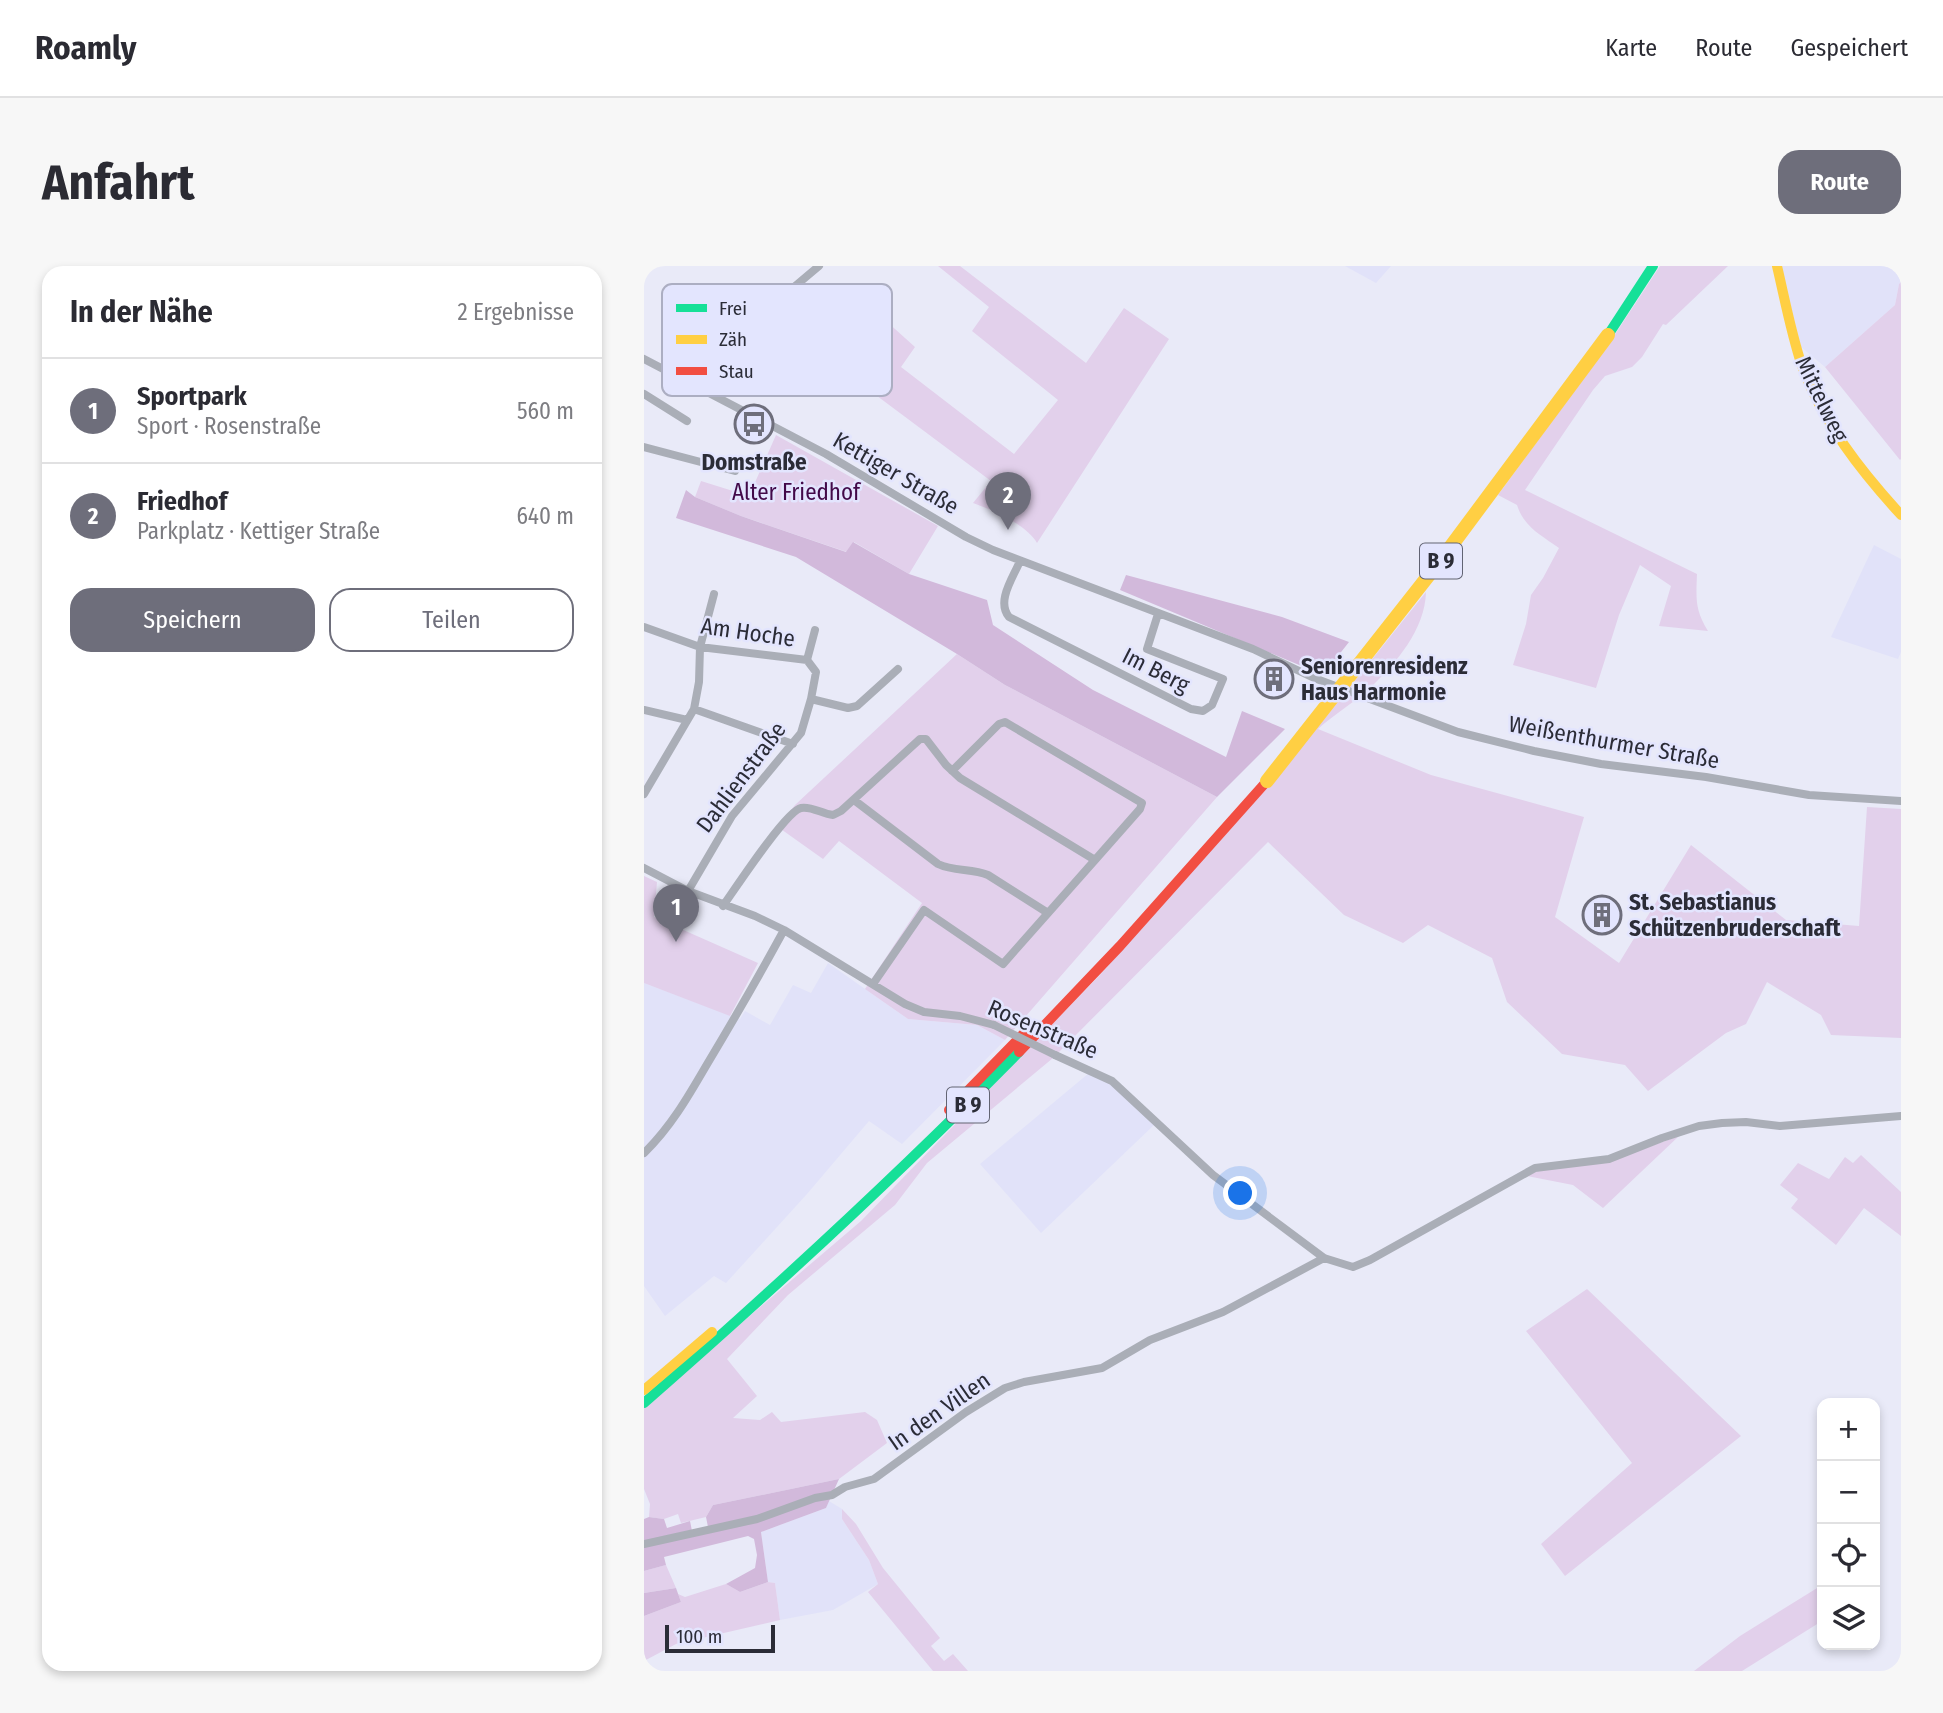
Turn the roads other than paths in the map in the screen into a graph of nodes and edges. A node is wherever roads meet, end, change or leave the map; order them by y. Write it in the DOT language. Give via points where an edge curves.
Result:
graph roads {
  1 [pos="819,266"];
  2 [pos="1643,266"];
  3 [pos="1653,266"];
  4 [pos="1777,266"];
  5 [pos="798,284"];
  6 [pos="1604,333"];
  7 [pos="644,359"];
  8 [pos="662,368"];
  9 [pos="644,394"];
  10 [pos="717,396"];
  11 [pos="687,421"];
  12 [pos="644,447"];
  13 [pos="735,471"];
  14 [pos="1901,515"];
  15 [pos="1020,561"];
  16 [pos="714,594"];
  17 [pos="1158,614"];
  18 [pos="644,627"];
  19 [pos="815,630"];
  20 [pos="700,647"];
  21 [pos="1253,649"];
  22 [pos="807,660"];
  23 [pos="898,669"];
  24 [pos="811,699"];
  25 [pos="694,709"];
  26 [pos="644,710"];
  27 [pos="687,720"];
  28 [pos="793,744"];
  29 [pos="952,771"];
  30 [pos="1263,778"];
  31 [pos="644,794"];
  32 [pos="854,800"];
  33 [pos="1901,801"];
  34 [pos="1095,860"];
  35 [pos="644,868"];
  36 [pos="688,891"];
  37 [pos="723,906"];
  38 [pos="1048,913"];
  39 [pos="784,930"];
  40 [pos="873,984"];
  41 [pos="1901,1116"];
  42 [pos="644,1153"];
  43 [pos="1324,1258"];
  44 [pos="644,1390"];
  45 [pos="644,1404"];
  46 [pos="644,1544"];
  1 -- 5 [label="street"];
  2 -- 6 [label="main road, B 9"];
  3 -- 6 [label="main road, B 9"];
  4 -- 14 [label="main road, Mittelweg" via="1800,360 1824,414 1839,441"];
  6 -- 30 [label="main road, B 9, bridge" via="1449,552 1362,665"];
  7 -- 8 [label="street, Kettiger Straße"];
  9 -- 11 [label="street"];
  10 -- 15 [label="street, Kettiger Straße" via="862,473 967,537"];
  12 -- 13 [label="street"];
  15 -- 17 [label="street, Kettiger Straße"];
  15 -- 17 [label="street, Im Berg" via="1002,603 1009,617 1203,711 1212,705 1223,679 1147,649"];
  16 -- 20 [label="street"];
  17 -- 21 [label="street, Kettiger Straße"];
  18 -- 20 [label="street, Am Hoche"];
  19 -- 22 [label="street, Am Hoche"];
  20 -- 22 [label="street, Am Hoche"];
  20 -- 25 [label="street"];
  21 -- 33 [label="street, Weißenthurmer Straße" via="1314,678 1458,732 1534,751 1809,795"];
  22 -- 24 [label="street, Am Hoche" via="816,672"];
  23 -- 24 [label="street" via="857,706"];
  24 -- 28 [label="street, Dahlienstraße"];
  25 -- 27 [label="street"];
  25 -- 28 [label="street"];
  26 -- 27 [label="street"];
  27 -- 31 [label="street"];
  28 -- 36 [label="street, Dahlienstraße" via="732,816"];
  29 -- 32 [label="street" via="926,739 920,739"];
  29 -- 34 [label="street"];
  29 -- 34 [label="street" via="1005,722 1142,803"];
  30 -- 44 [label="main road, B 9" via="974,1086 850,1206"];
  30 -- 45 [label="main road, B 9" via="1108,960 973,1100 858,1213"];
  32 -- 37 [label="street" via="833,815 808,808 794,811"];
  32 -- 38 [label="street" via="946,869 988,874"];
  34 -- 38 [label="street"];
  35 -- 36 [label="street, Rosenstraße"];
  36 -- 37 [label="street, Rosenstraße"];
  37 -- 39 [label="street, Rosenstraße"];
  38 -- 40 [label="street" via="1003,964 924,909"];
  39 -- 40 [label="street, Rosenstraße"];
  39 -- 42 [label="street" via="683,1105"];
  40 -- 43 [label="street, Rosenstraße, bridge" via="924,1012 994,1024 1112,1081 1213,1175"];
  41 -- 43 [label="street, Rosenstraße" via="1780,1126 1746,1122 1699,1126 1609,1159 1535,1168 1353,1267"];
  43 -- 46 [label="street, In den Villen" via="1223,1312 1150,1340 1102,1368 1005,1388 874,1479 757,1519"];
}
